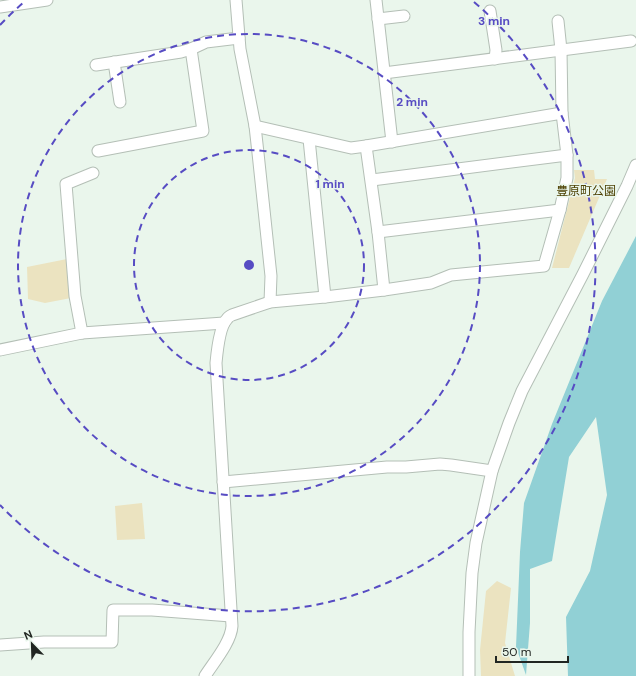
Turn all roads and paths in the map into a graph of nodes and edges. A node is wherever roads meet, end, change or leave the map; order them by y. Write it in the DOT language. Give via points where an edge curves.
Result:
graph roads {
  1 [pos="47,0"];
  2 [pos="236,0"];
  3 [pos="376,0"];
  4 [pos="0,7"];
  5 [pos="490,11"];
  6 [pos="404,16"];
  7 [pos="378,19"];
  8 [pos="558,21"];
  9 [pos="239,38"];
  10 [pos="631,41"];
  11 [pos="191,49"];
  12 [pos="561,50"];
  13 [pos="495,59"];
  14 [pos="114,62"];
  15 [pos="96,65"];
  16 [pos="384,73"];
  17 [pos="120,102"];
  18 [pos="562,113"];
  19 [pos="255,126"];
  20 [pos="309,139"];
  21 [pos="392,142"];
  22 [pos="366,146"];
  23 [pos="98,151"];
  24 [pos="567,155"];
  25 [pos="636,165"];
  26 [pos="93,173"];
  27 [pos="372,180"];
  28 [pos="560,210"];
  29 [pos="378,232"];
  30 [pos="384,290"];
  31 [pos="325,296"];
  32 [pos="270,302"];
  33 [pos="224,323"];
  34 [pos="82,332"];
  35 [pos="0,350"];
  36 [pos="492,471"];
  37 [pos="223,482"];
  38 [pos="231,616"];
  39 [pos="0,645"];
  40 [pos="205,676"];
  41 [pos="469,676"];
  1 -- 4 [label="street"];
  2 -- 9 [label="street"];
  3 -- 7 [label="street"];
  5 -- 13 [label="street"];
  6 -- 7 [label="street"];
  7 -- 16 [label="street"];
  8 -- 12 [label="street"];
  9 -- 11 [label="street" via="206,42"];
  9 -- 19 [label="street"];
  10 -- 12 [label="street"];
  11 -- 14 [label="street"];
  11 -- 23 [label="street" via="203,131"];
  12 -- 13 [label="street"];
  12 -- 18 [label="street"];
  13 -- 16 [label="street"];
  14 -- 15 [label="street"];
  14 -- 17 [label="street"];
  16 -- 21 [label="street"];
  18 -- 21 [label="street"];
  18 -- 24 [label="street"];
  19 -- 20 [label="street"];
  19 -- 32 [label="street" via="271,276"];
  20 -- 22 [label="street" via="351,148"];
  20 -- 31 [label="street"];
  21 -- 22 [label="street"];
  22 -- 27 [label="street"];
  24 -- 27 [label="street"];
  24 -- 28 [label="street" via="567,178"];
  25 -- 36 [label="street" via="522,391"];
  26 -- 34 [label="street" via="66,184 75,296"];
  27 -- 29 [label="street"];
  28 -- 29 [label="street"];
  28 -- 30 [label="street" via="544,266 451,275 431,283"];
  29 -- 30 [label="street"];
  30 -- 31 [label="street"];
  31 -- 32 [label="street"];
  32 -- 33 [label="street" via="232,315"];
  33 -- 34 [label="street"];
  33 -- 37 [label="street" via="216,363"];
  34 -- 35 [label="street"];
  36 -- 37 [label="street" via="440,464"];
  36 -- 41 [label="street" via="472,573"];
  37 -- 38 [label="street"];
  38 -- 39 [label="street" via="113,610 112,642"];
  38 -- 40 [label="street" via="232,633"];
}
